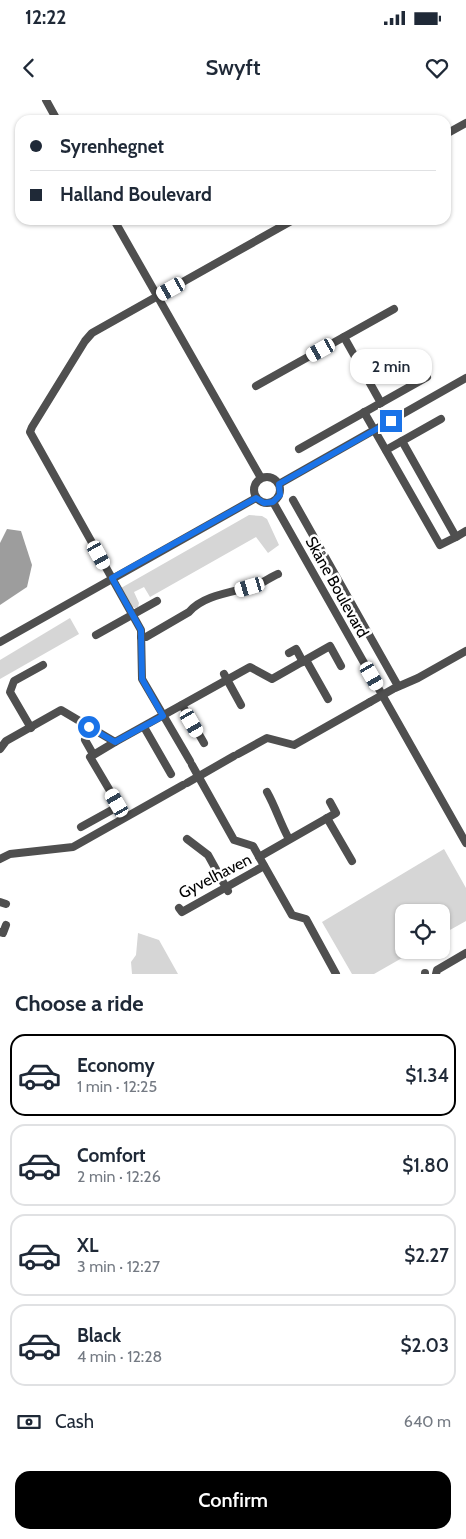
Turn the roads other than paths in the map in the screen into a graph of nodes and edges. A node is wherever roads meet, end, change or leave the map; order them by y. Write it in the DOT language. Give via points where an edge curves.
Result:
graph roads {
  1 [pos="46,100"];
  2 [pos="54,115"];
  3 [pos="466,123"];
  4 [pos="451,131"];
  5 [pos="117,225"];
  6 [pos="284,225"];
  7 [pos="157,297"];
  8 [pos="394,309"];
  9 [pos="344,337"];
  10 [pos="427,377"];
  11 [pos="466,378"];
  12 [pos="256,386"];
  13 [pos="381,403"];
  14 [pos="364,412"];
  15 [pos="441,419"];
  16 [pos="374,430"];
  17 [pos="402,441"];
  18 [pos="299,449"];
  19 [pos="386,450"];
  20 [pos="261,478"];
  21 [pos="279,484"];
  22 [pos="256,498"];
  23 [pos="293,500"];
  24 [pos="273,502"];
  25 [pos="466,531"];
  26 [pos="456,536"];
  27 [pos="278,574"];
  28 [pos="112,578"];
  29 [pos="157,601"];
  30 [pos="133,614"];
  31 [pos="96,635"];
  32 [pos="141,637"];
  33 [pos="0,642"];
  34 [pos="466,651"];
  35 [pos="289,653"];
  36 [pos="305,661"];
  37 [pos="43,665"];
  38 [pos="341,666"];
  39 [pos="225,677"];
  40 [pos="396,688"];
  41 [pos="328,699"];
  42 [pos="182,705"];
  43 [pos="241,705"];
  44 [pos="163,716"];
  45 [pos="144,727"];
  46 [pos="31,728"];
  47 [pos="86,740"];
  48 [pos="115,742"];
  49 [pos="204,743"];
  50 [pos="0,749"];
  51 [pos="93,754"];
  52 [pos="171,774"];
  53 [pos="199,776"];
  54 [pos="267,792"];
  55 [pos="330,802"];
  56 [pos="328,818"];
  57 [pos="81,827"];
  58 [pos="463,831"];
  59 [pos="187,839"];
  60 [pos="289,840"];
  61 [pos="466,843"];
  62 [pos="259,857"];
  63 [pos="0,859"];
  64 [pos="352,861"];
  65 [pos="264,866"];
  66 [pos="227,889"];
  67 [pos="179,908"];
  68 [pos="6,925"];
  69 [pos="0,932"];
  70 [pos="466,953"];
  71 [pos="336,974"];
  72 [pos="436,974"];
  1 -- 2 [label="street"];
  3 -- 4 [label="street"];
  5 -- 7 [label="street"];
  6 -- 7 [label="street"];
  7 -- 20 [label="street"];
  7 -- 28 [label="street" via="88,337 30,432"];
  8 -- 9 [label="street"];
  9 -- 12 [label="street"];
  9 -- 13 [label="street"];
  10 -- 13 [label="street"];
  11 -- 16 [label="street"];
  13 -- 14 [label="street"];
  14 -- 16 [label="street"];
  14 -- 18 [label="street"];
  15 -- 17 [label="street"];
  16 -- 19 [label="street"];
  16 -- 21 [label="street"];
  17 -- 19 [label="street"];
  17 -- 26 [label="street"];
  19 -- 26 [label="street" via="440,545"];
  20 -- 21 [label="street" via="269,476"];
  20 -- 22 [label="street" via="254,487"];
  21 -- 24 [label="street" via="280,495"];
  22 -- 24 [label="street" via="264,503"];
  22 -- 28 [label="street"];
  23 -- 40 [label="street"];
  24 -- 58 [label="street, Skåne Boulevard"];
  25 -- 26 [label="street"];
  27 -- 32 [label="street" via="260,584 204,600 189,612"];
  28 -- 30 [label="street"];
  28 -- 33 [label="street"];
  29 -- 30 [label="street"];
  30 -- 31 [label="street"];
  30 -- 32 [label="street"];
  32 -- 44 [label="street" via="142,679"];
  34 -- 40 [label="street"];
  35 -- 36 [label="street" via="296,649"];
  36 -- 38 [label="street" via="330,646"];
  36 -- 39 [label="street" via="272,679 250,667 242,674"];
  36 -- 41 [label="street"];
  37 -- 46 [label="street" via="14,682 10,692"];
  39 -- 42 [label="street"];
  39 -- 43 [label="street"];
  40 -- 53 [label="street, bridge" via="294,745 266,738"];
  42 -- 44 [label="street"];
  42 -- 49 [label="street"];
  44 -- 45 [label="street"];
  44 -- 53 [label="street"];
  45 -- 48 [label="street"];
  45 -- 52 [label="street"];
  46 -- 48 [label="street" via="61,710"];
  46 -- 50 [label="street" via="6,741"];
  47 -- 51 [label="street"];
  48 -- 51 [label="street"];
  51 -- 57 [label="street" via="90,756 119,806"];
  53 -- 62 [label="street" via="234,840 253,846"];
  53 -- 63 [label="street" via="73,847 10,854"];
  54 -- 60 [label="street"];
  55 -- 56 [label="street" via="336,813"];
  56 -- 60 [label="street"];
  56 -- 64 [label="street"];
  58 -- 61 [label="street, Skåne Boulevard"];
  59 -- 66 [label="street" via="208,855"];
  60 -- 62 [label="street"];
  62 -- 65 [label="street"];
  65 -- 66 [label="street, Gyvelhaven"];
  65 -- 71 [label="street" via="292,916 306,919"];
  66 -- 67 [label="street, Gyvelhaven" via="182,912"];
  68 -- 69 [label="street" via="3,933"];
  70 -- 72 [label="street" via="437,970"];
}
